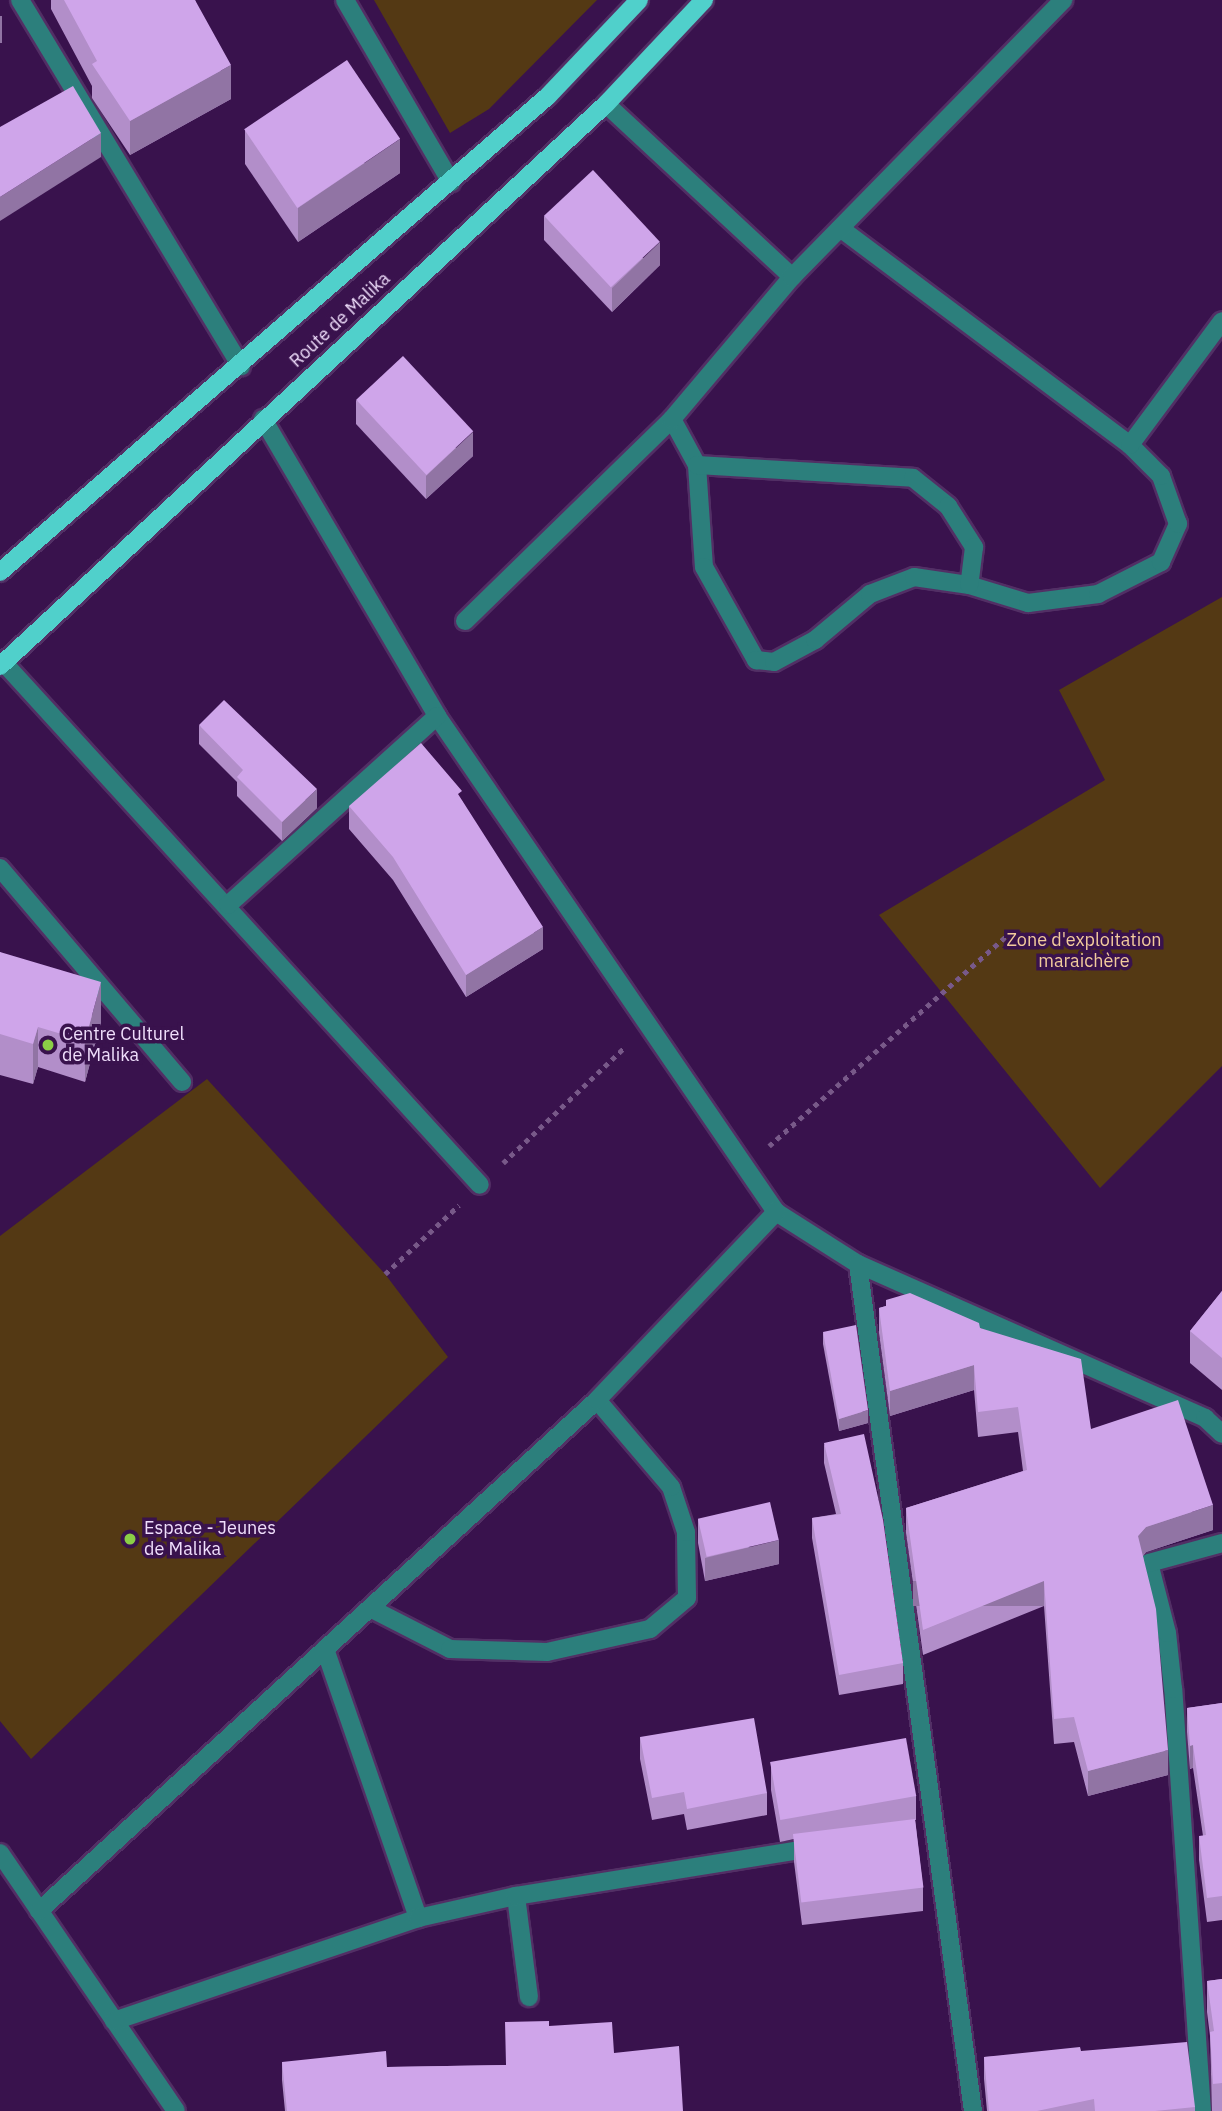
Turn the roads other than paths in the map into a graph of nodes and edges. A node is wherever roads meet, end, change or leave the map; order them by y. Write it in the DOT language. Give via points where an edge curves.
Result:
graph roads {
  1 [pos="20,0"];
  2 [pos="345,0"];
  3 [pos="639,0"];
  4 [pos="704,0"];
  5 [pos="1063,0"];
  6 [pos="606,104"];
  7 [pos="451,182"];
  8 [pos="840,228"];
  9 [pos="792,277"];
  10 [pos="1222,321"];
  11 [pos="241,366"];
  12 [pos="263,419"];
  13 [pos="672,419"];
  14 [pos="1129,445"];
  15 [pos="697,465"];
  16 [pos="2,564"];
  17 [pos="969,585"];
  18 [pos="464,621"];
  19 [pos="2,664"];
  20 [pos="437,716"];
  21 [pos="0,868"];
  22 [pos="228,905"];
  23 [pos="182,1082"];
  24 [pos="480,1185"];
  25 [pos="776,1212"];
  26 [pos="858,1264"];
  27 [pos="597,1400"];
  28 [pos="1222,1434"];
  29 [pos="1222,1543"];
  30 [pos="370,1608"];
  31 [pos="325,1649"];
  32 [pos="841,1843"];
  33 [pos="0,1853"];
  34 [pos="516,1896"];
  35 [pos="38,1912"];
  36 [pos="418,1918"];
  37 [pos="529,1997"];
  38 [pos="114,2021"];
  39 [pos="176,2111"];
  40 [pos="973,2111"];
  41 [pos="1202,2111"];
  1 -- 11 [label="street"];
  2 -- 7 [label="street"];
  3 -- 7 [label="main road, Route de Malika" via="548,96"];
  4 -- 6 [label="main road, Route de Malika"];
  5 -- 8 [label="street"];
  6 -- 9 [label="street"];
  6 -- 12 [label="main road, Route de Malika"];
  7 -- 11 [label="main road, Route de Malika"];
  8 -- 9 [label="street"];
  8 -- 14 [label="street"];
  9 -- 13 [label="street"];
  10 -- 14 [label="street"];
  11 -- 16 [label="main road, Route de Malika"];
  12 -- 19 [label="main road, Route de Malika"];
  12 -- 20 [label="street"];
  13 -- 15 [label="street"];
  13 -- 18 [label="street"];
  14 -- 17 [label="street" via="1161,476 1178,524 1161,562 1098,594 1028,603"];
  15 -- 17 [label="street" via="913,478 947,506 974,547"];
  15 -- 17 [label="street" via="704,567 756,660 774,662 815,640 870,594 914,577"];
  19 -- 22 [label="street"];
  20 -- 22 [label="street"];
  20 -- 25 [label="street"];
  21 -- 23 [label="street"];
  22 -- 24 [label="street"];
  25 -- 26 [label="street"];
  25 -- 27 [label="street"];
  26 -- 28 [label="street" via="1205,1418"];
  26 -- 40 [label="street" via="929,1829"];
  27 -- 30 [label="street"];
  27 -- 30 [label="street" via="671,1487 686,1532 687,1598 650,1629 548,1651 450,1649"];
  29 -- 41 [label="street" via="1149,1563 1167,1633 1172,1678"];
  30 -- 31 [label="street"];
  31 -- 35 [label="street"];
  31 -- 36 [label="street"];
  32 -- 34 [label="street"];
  33 -- 35 [label="street"];
  34 -- 36 [label="street"];
  34 -- 37 [label="street"];
  35 -- 38 [label="street"];
  36 -- 38 [label="street"];
  38 -- 39 [label="street"];
}
